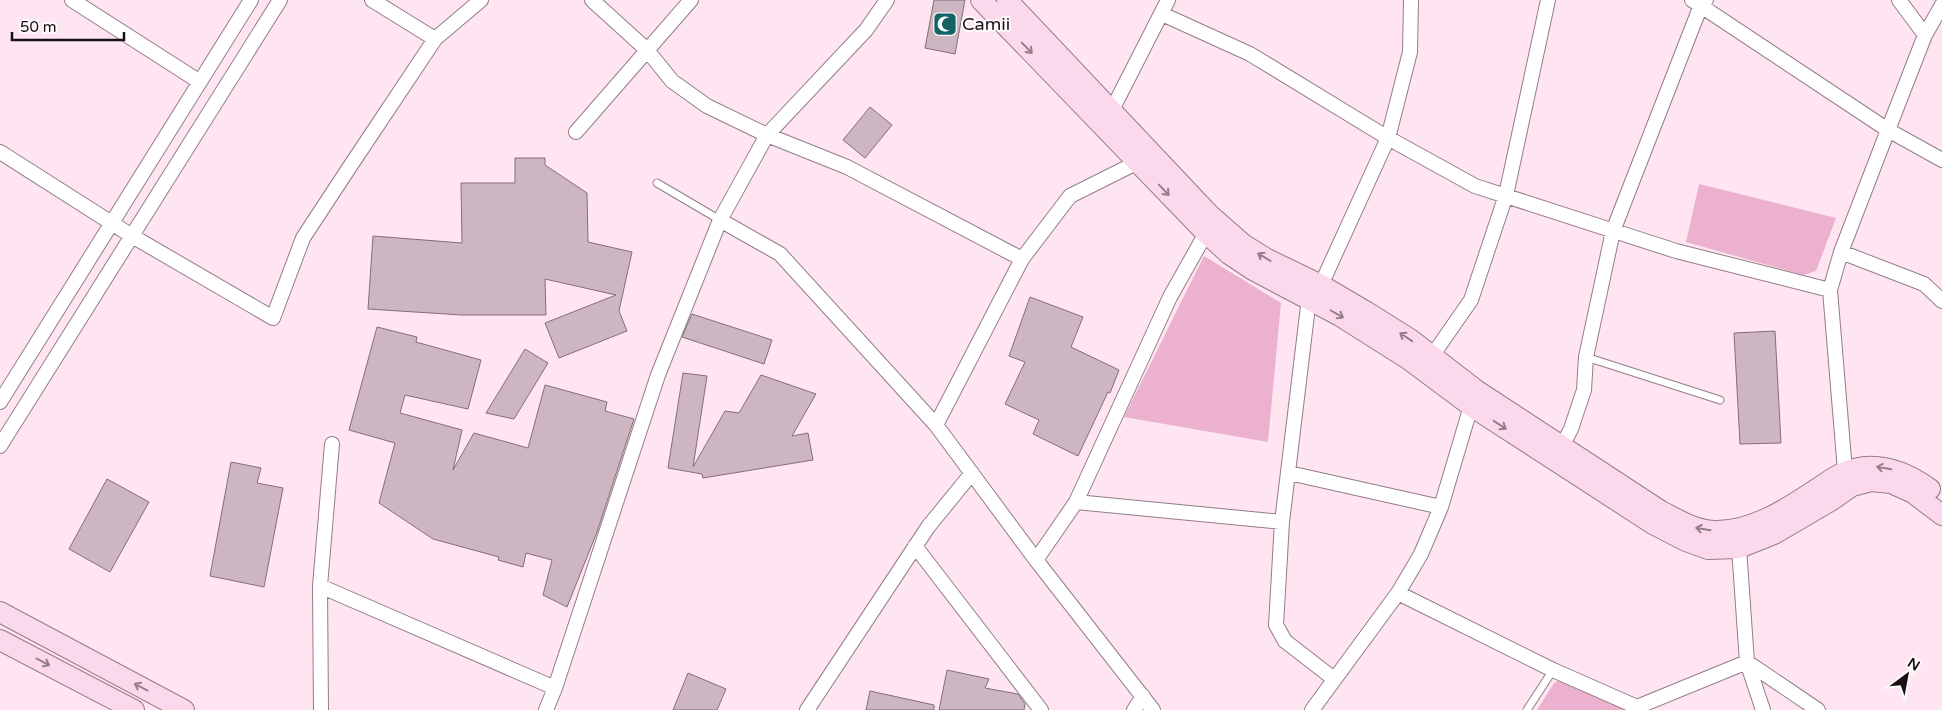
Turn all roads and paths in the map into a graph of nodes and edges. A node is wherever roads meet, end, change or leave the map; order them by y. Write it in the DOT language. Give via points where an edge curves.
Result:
graph roads {
  1 [pos="72,0"];
  2 [pos="251,0"];
  3 [pos="280,0"];
  4 [pos="372,0"];
  5 [pos="480,0"];
  6 [pos="592,0"];
  7 [pos="691,0"];
  8 [pos="888,0"];
  9 [pos="981,0"];
  10 [pos="1007,0"];
  11 [pos="1168,0"];
  12 [pos="1411,0"];
  13 [pos="1548,0"];
  14 [pos="1899,0"];
  15 [pos="1699,2"];
  16 [pos="1942,5"];
  17 [pos="1162,14"];
  18 [pos="1925,34"];
  19 [pos="435,39"];
  20 [pos="647,50"];
  21 [pos="200,82"];
  22 [pos="1112,110"];
  23 [pos="1888,130"];
  24 [pos="576,132"];
  25 [pos="767,136"];
  26 [pos="1388,138"];
  27 [pos="0,152"];
  28 [pos="1942,160"];
  29 [pos="1138,162"];
  30 [pos="657,183"];
  31 [pos="1506,195"];
  32 [pos="720,220"];
  33 [pos="112,224"];
  34 [pos="1613,231"];
  35 [pos="1206,233"];
  36 [pos="132,236"];
  37 [pos="1841,252"];
  38 [pos="1022,259"];
  39 [pos="1830,290"];
  40 [pos="1315,292"];
  41 [pos="1942,302"];
  42 [pos="1432,356"];
  43 [pos="1586,357"];
  44 [pos="1474,398"];
  45 [pos="1720,400"];
  46 [pos="0,402"];
  47 [pos="936,425"];
  48 [pos="332,444"];
  49 [pos="0,446"];
  50 [pos="1562,446"];
  51 [pos="1845,471"];
  52 [pos="972,473"];
  53 [pos="1289,473"];
  54 [pos="1942,498"];
  55 [pos="1076,502"];
  56 [pos="1441,507"];
  57 [pos="1942,515"];
  58 [pos="1282,522"];
  59 [pos="1737,539"];
  60 [pos="915,546"];
  61 [pos="1036,560"];
  62 [pos="320,586"];
  63 [pos="1398,593"];
  64 [pos="0,612"];
  65 [pos="0,640"];
  66 [pos="1747,662"];
  67 [pos="1553,670"];
  68 [pos="1334,679"];
  69 [pos="555,688"];
  70 [pos="1143,696"];
  71 [pos="1637,708"];
  72 [pos="547,709"];
  73 [pos="134,710"];
  74 [pos="184,710"];
  75 [pos="321,710"];
  76 [pos="807,710"];
  77 [pos="1041,710"];
  78 [pos="1134,710"];
  79 [pos="1153,710"];
  80 [pos="1312,710"];
  81 [pos="1527,710"];
  82 [pos="1763,710"];
  83 [pos="1818,710"];
  1 -- 21 [label="street"];
  2 -- 21 [label="street"];
  3 -- 36 [label="street"];
  4 -- 19 [label="street"];
  5 -- 19 [label="street"];
  6 -- 20 [label="street"];
  7 -- 20 [label="street"];
  8 -- 25 [label="street" via="866,30"];
  9 -- 29 [label="street, one-way"];
  10 -- 22 [label="street"];
  11 -- 17 [label="street"];
  12 -- 26 [label="street" via="1410,52"];
  13 -- 31 [label="street"];
  14 -- 18 [label="street"];
  15 -- 23 [label="street"];
  15 -- 34 [label="street"];
  16 -- 18 [label="street"];
  17 -- 22 [label="street"];
  17 -- 26 [label="street" via="1250,54"];
  18 -- 23 [label="street"];
  19 -- 36 [label="street" via="303,238 273,318"];
  20 -- 24 [label="street"];
  20 -- 25 [label="street" via="672,80 707,106"];
  21 -- 33 [label="street"];
  40 -- 22 [label="street, one-way" via="1243,244 1210,215"];
  23 -- 28 [label="street"];
  23 -- 37 [label="street"];
  25 -- 32 [label="street"];
  25 -- 38 [label="street" via="847,167"];
  26 -- 31 [label="street" via="1475,186"];
  26 -- 40 [label="street"];
  27 -- 33 [label="street"];
  29 -- 35 [label="street, one-way"];
  29 -- 38 [label="street" via="1070,196"];
  30 -- 32 [label="lane"];
  31 -- 34 [label="street"];
  31 -- 42 [label="street" via="1470,300"];
  32 -- 47 [label="street" via="780,254"];
  32 -- 69 [label="street" via="658,375"];
  33 -- 36 [label="street"];
  33 -- 46 [label="street"];
  34 -- 39 [label="street" via="1676,251"];
  34 -- 43 [label="street"];
  35 -- 40 [label="street" via="1229,254 1254,270"];
  35 -- 55 [label="street" via="1170,297"];
  36 -- 49 [label="street"];
  37 -- 39 [label="street"];
  37 -- 41 [label="street" via="1924,284"];
  38 -- 47 [label="street"];
  39 -- 51 [label="street"];
  42 -- 40 [label="street, one-way" via="1368,312"];
  40 -- 44 [label="street, one-way" via="1340,316"];
  40 -- 53 [label="street"];
  42 -- 44 [label="street"];
  43 -- 45 [label="lane"];
  43 -- 50 [label="street" via="1584,390"];
  44 -- 50 [label="street"];
  44 -- 56 [label="street"];
  44 -- 59 [label="street, one-way" via="1653,524 1708,549"];
  47 -- 52 [label="street"];
  48 -- 62 [label="street"];
  59 -- 50 [label="street, one-way" via="1717,531 1694,528 1661,511"];
  54 -- 51 [label="street, one-way" via="1920,482 1886,467"];
  51 -- 59 [label="street"];
  52 -- 60 [label="street"];
  52 -- 61 [label="street"];
  53 -- 56 [label="street"];
  53 -- 58 [label="street"];
  55 -- 58 [label="street"];
  55 -- 61 [label="street"];
  56 -- 63 [label="street" via="1421,554"];
  57 -- 59 [label="street" via="1913,493 1891,483 1871,481 1852,486 1774,534"];
  58 -- 68 [label="street" via="1276,625 1284,641"];
  59 -- 66 [label="street"];
  60 -- 76 [label="street"];
  60 -- 77 [label="street"];
  61 -- 70 [label="street"];
  62 -- 69 [label="street"];
  62 -- 75 [label="street"];
  63 -- 67 [label="street"];
  63 -- 68 [label="street"];
  74 -- 64 [label="street, one-way"];
  65 -- 73 [label="street, one-way"];
  66 -- 71 [label="street"];
  66 -- 82 [label="street"];
  66 -- 83 [label="street"];
  67 -- 71 [label="street"];
  67 -- 81 [label="lane"];
  68 -- 80 [label="street"];
  69 -- 72 [label="street"];
  70 -- 78 [label="street"];
  70 -- 79 [label="street"];
}
